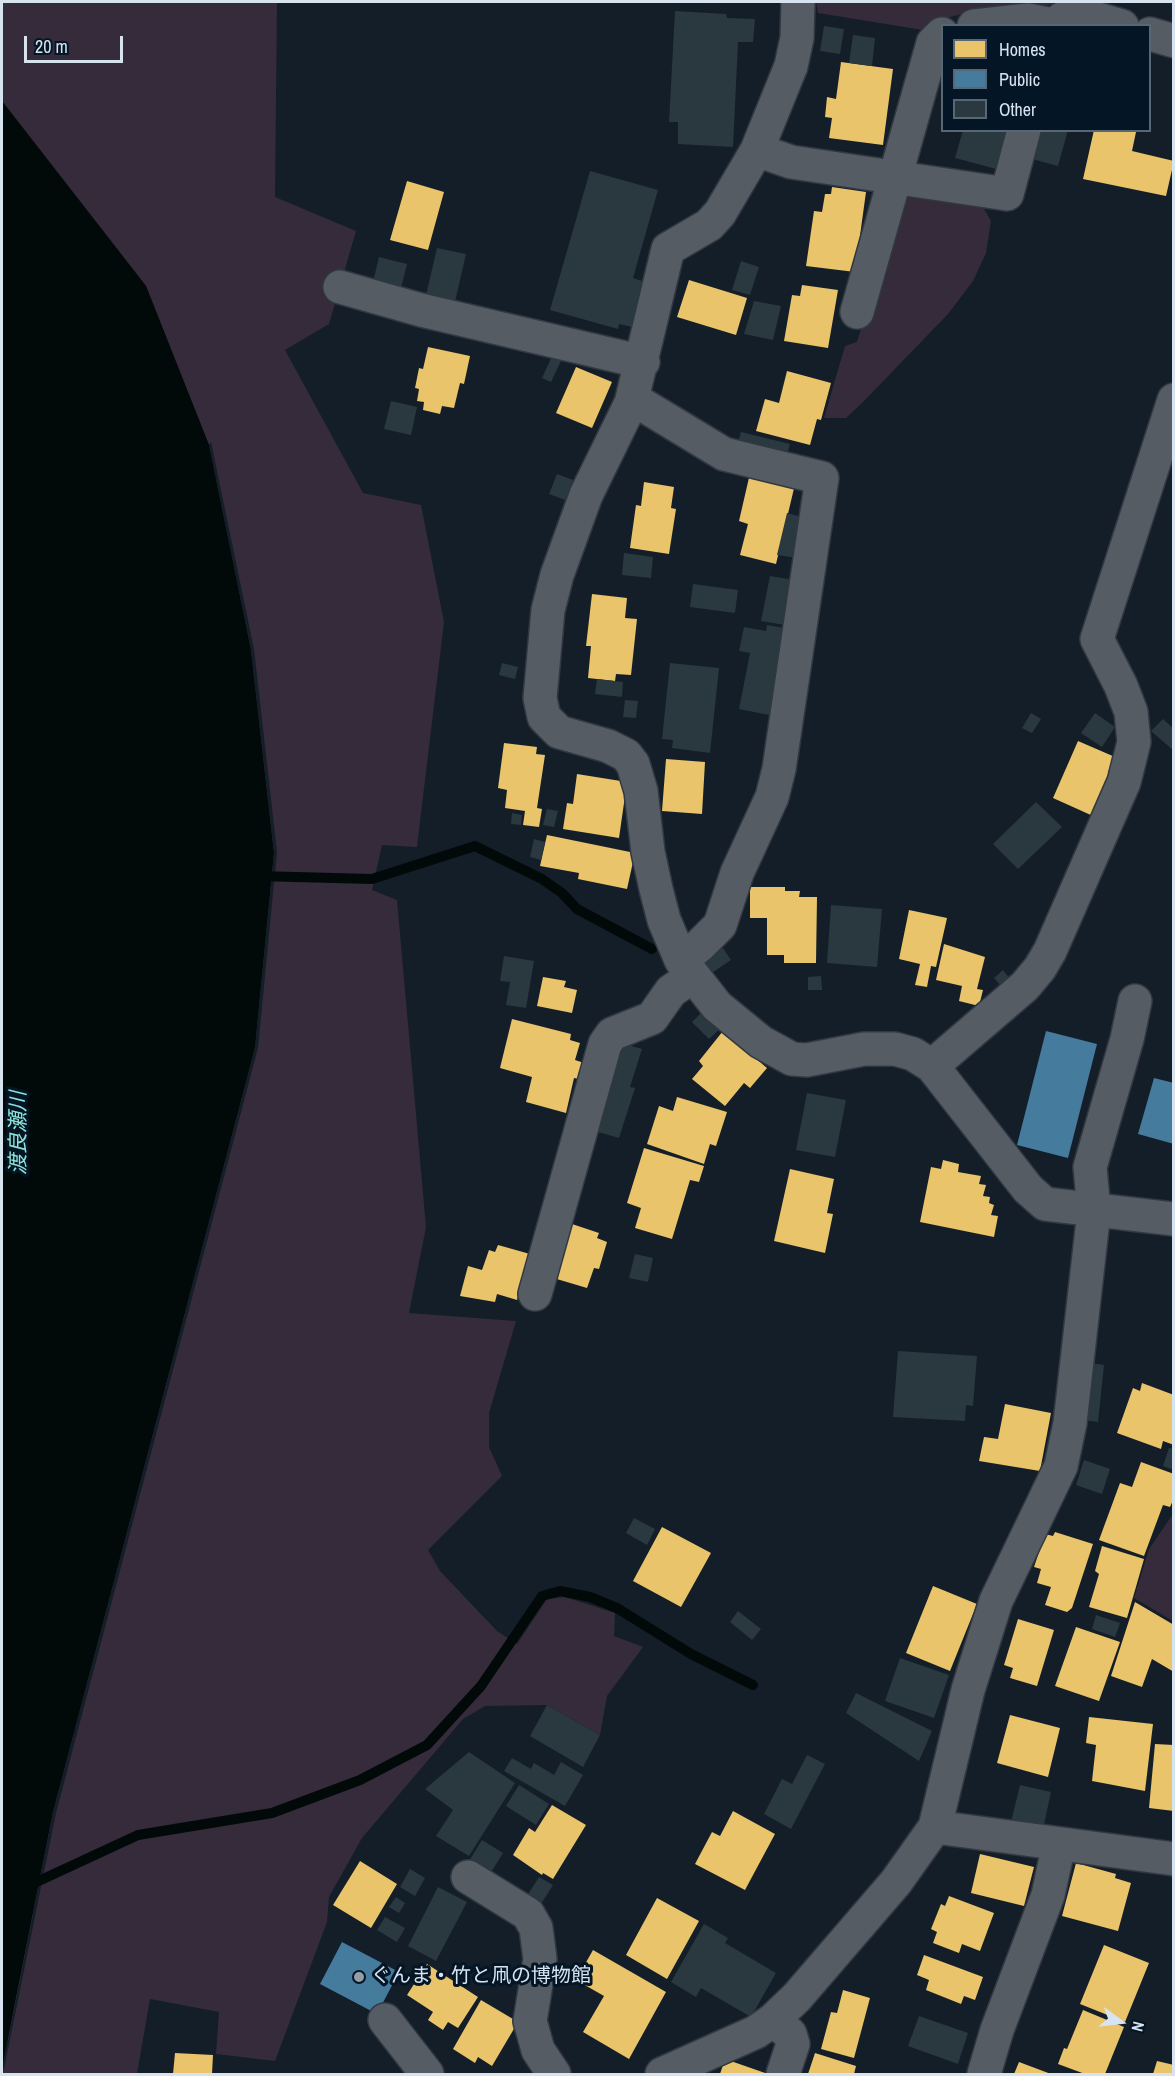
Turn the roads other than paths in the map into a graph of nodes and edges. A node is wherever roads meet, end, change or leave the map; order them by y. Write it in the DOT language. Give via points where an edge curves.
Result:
graph roads {
  1 [pos="798,2"];
  2 [pos="992,24"];
  3 [pos="1048,24"];
  4 [pos="1054,24"];
  5 [pos="1115,24"];
  6 [pos="1151,34"];
  7 [pos="941,35"];
  8 [pos="1173,40"];
  9 [pos="1023,132"];
  10 [pos="757,150"];
  11 [pos="895,179"];
  12 [pos="340,287"];
  13 [pos="857,312"];
  14 [pos="642,362"];
  15 [pos="1173,400"];
  16 [pos="631,403"];
  17 [pos="687,968"];
  18 [pos="1135,1002"];
  19 [pos="932,1066"];
  20 [pos="1094,1211"];
  21 [pos="1173,1219"];
  22 [pos="535,1294"];
  23 [pos="935,1827"];
  24 [pos="1059,1845"];
  25 [pos="1173,1859"];
  26 [pos="468,1877"];
  27 [pos="385,2020"];
  28 [pos="773,2020"];
  29 [pos="427,2074"];
  30 [pos="554,2074"];
  31 [pos="662,2074"];
  32 [pos="783,2074"];
  33 [pos="984,2074"];
  1 -- 10 [label="street" via="791,66"];
  2 -- 3 [label="street" via="1028,20"];
  4 -- 5 [label="street" via="1082,14"];
  6 -- 8 [label="street"];
  7 -- 11 [label="street" via="933,43"];
  9 -- 11 [label="street" via="1007,194"];
  10 -- 11 [label="street" via="791,162"];
  10 -- 14 [label="street" via="720,213 709,225 668,249"];
  11 -- 13 [label="street"];
  12 -- 14 [label="street"];
  14 -- 16 [label="street"];
  15 -- 19 [label="street" via="1097,639 1131,712 1134,742 1124,782 1040,968 1025,986"];
  16 -- 17 [label="street" via="586,495 557,575 548,610 540,698 544,717 559,732 608,746 626,755 633,764 664,920"];
  16 -- 17 [label="street" via="643,405 724,454 822,478 772,797 737,873 720,925 699,946"];
  17 -- 19 [label="street" via="717,1006 761,1042 792,1059 807,1060 864,1048 895,1049"];
  17 -- 22 [label="street" via="652,1018 618,1031 604,1044"];
  18 -- 20 [label="street" via="1090,1167"];
  19 -- 20 [label="street" via="1037,1198 1045,1204"];
  20 -- 21 [label="street"];
  20 -- 23 [label="street" via="1070,1423 1061,1466 996,1601 968,1690"];
  23 -- 24 [label="street"];
  23 -- 28 [label="street" via="896,1882"];
  24 -- 25 [label="street"];
  24 -- 33 [label="street" via="1048,1895"];
  26 -- 30 [label="street" via="528,1914 536,1928 540,1959 530,2021 538,2050"];
  27 -- 29 [label="street"];
  28 -- 31 [label="street" via="756,2032"];
  28 -- 32 [label="street" via="790,2034 793,2044"];
}
